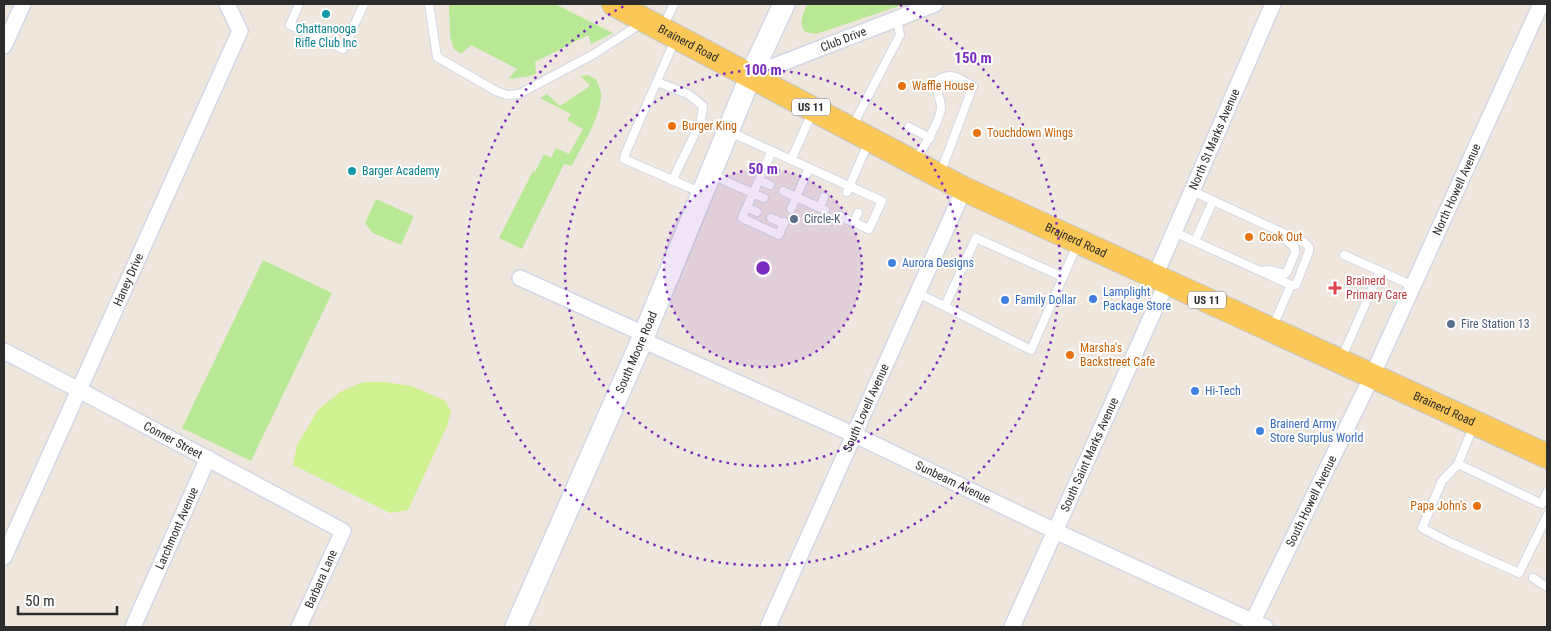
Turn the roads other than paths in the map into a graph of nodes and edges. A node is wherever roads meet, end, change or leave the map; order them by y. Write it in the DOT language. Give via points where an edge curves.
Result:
graph roads {
  1 [pos="23,4"];
  2 [pos="299,4"];
  3 [pos="364,4"];
  4 [pos="429,4"];
  5 [pos="614,4"];
  6 [pos="674,4"];
  7 [pos="784,4"];
  8 [pos="935,4"];
  9 [pos="1273,4"];
  10 [pos="1541,4"];
  11 [pos="225,5"];
  12 [pos="897,19"];
  13 [pos="661,28"];
  14 [pos="4,46"];
  15 [pos="751,75"];
  16 [pos="657,82"];
  17 [pos="814,109"];
  18 [pos="909,127"];
  19 [pos="728,131"];
  20 [pos="861,134"];
  21 [pos="930,138"];
  22 [pos="772,151"];
  23 [pos="791,160"];
  24 [pos="914,163"];
  25 [pos="809,168"];
  26 [pos="939,176"];
  27 [pos="759,180"];
  28 [pos="672,181"];
  29 [pos="706,183"];
  30 [pos="770,185"];
  31 [pos="848,189"];
  32 [pos="964,189"];
  33 [pos="783,191"];
  34 [pos="1192,191"];
  35 [pos="753,194"];
  36 [pos="796,197"];
  37 [pos="824,197"];
  38 [pos="764,198"];
  39 [pos="1214,201"];
  40 [pos="747,207"];
  41 [pos="791,209"];
  42 [pos="757,212"];
  43 [pos="858,213"];
  44 [pos="839,216"];
  45 [pos="771,218"];
  46 [pos="854,222"];
  47 [pos="1274,230"];
  48 [pos="1174,232"];
  49 [pos="1079,241"];
  50 [pos="1195,241"];
  51 [pos="1344,255"];
  52 [pos="1261,271"];
  53 [pos="1380,271"];
  54 [pos="1064,277"];
  55 [pos="520,278"];
  56 [pos="1161,279"];
  57 [pos="1291,285"];
  58 [pos="1413,286"];
  59 [pos="918,293"];
  60 [pos="945,306"];
  61 [pos="1271,330"];
  62 [pos="643,337"];
  63 [pos="4,351"];
  64 [pos="1340,361"];
  65 [pos="1372,376"];
  66 [pos="79,390"];
  67 [pos="1475,423"];
  68 [pos="855,435"];
  69 [pos="1547,456"];
  70 [pos="208,458"];
  71 [pos="1458,464"];
  72 [pos="1547,492"];
  73 [pos="1545,505"];
  74 [pos="1547,516"];
  75 [pos="343,531"];
  76 [pos="1055,531"];
  77 [pos="4,557"];
  78 [pos="1533,578"];
  79 [pos="1547,587"];
  80 [pos="1256,625"];
  81 [pos="133,627"];
  82 [pos="300,627"];
  83 [pos="516,627"];
  84 [pos="768,627"];
  85 [pos="1012,627"];
  1 -- 14 [label="street"];
  2 -- 3 [label="lane" via="290,25 342,49"];
  4 -- 13 [label="lane" via="437,57 507,95 519,94 594,54"];
  5 -- 13 [label="main road, Brainerd Road / US 11"];
  6 -- 13 [label="lane"];
  7 -- 15 [label="main road, South Moore Road"];
  8 -- 12 [label="street, Club Drive"];
  9 -- 34 [label="street, North St Marks Avenue"];
  10 -- 58 [label="street, North Howell Avenue"];
  11 -- 66 [label="street, Haney Drive" via="240,31"];
  12 -- 15 [label="street, Club Drive"];
  12 -- 20 [label="lane" via="900,35"];
  13 -- 15 [label="main road, Brainerd Road / US 11"];
  13 -- 16 [label="lane"];
  15 -- 17 [label="main road, Brainerd Road / US 11"];
  15 -- 19 [label="main road, South Moore Road"];
  16 -- 28 [label="lane" via="688,94 703,106 701,121"];
  16 -- 28 [label="lane" via="624,159"];
  17 -- 20 [label="main road, Brainerd Road / US 11"];
  17 -- 23 [label="lane"];
  18 -- 21 [label="lane"];
  19 -- 22 [label="lane"];
  19 -- 29 [label="main road, South Moore Road"];
  20 -- 24 [label="main road, Brainerd Road / US 11"];
  20 -- 31 [label="lane"];
  21 -- 24 [label="lane"];
  21 -- 26 [label="lane" via="941,108 936,91 938,80 953,76 973,86"];
  22 -- 23 [label="lane"];
  22 -- 27 [label="lane"];
  23 -- 25 [label="lane"];
  24 -- 26 [label="main road, Brainerd Road / US 11"];
  25 -- 31 [label="lane"];
  25 -- 36 [label="lane"];
  26 -- 32 [label="main road, Brainerd Road / US 11"];
  27 -- 30 [label="lane"];
  27 -- 35 [label="lane"];
  28 -- 29 [label="lane"];
  29 -- 35 [label="lane"];
  29 -- 62 [label="main road, South Moore Road"];
  31 -- 46 [label="lane" via="882,201 870,229"];
  32 -- 49 [label="main road, Brainerd Road / US 11"];
  32 -- 59 [label="street, South Lovell Avenue"];
  33 -- 36 [label="lane"];
  34 -- 39 [label="lane"];
  34 -- 48 [label="street, North St Marks Avenue"];
  35 -- 38 [label="lane"];
  35 -- 40 [label="lane"];
  36 -- 37 [label="lane" via="823,209"];
  36 -- 41 [label="lane"];
  39 -- 47 [label="lane"];
  39 -- 50 [label="lane"];
  40 -- 42 [label="lane"];
  40 -- 45 [label="lane" via="742,218 778,235 784,223"];
  43 -- 46 [label="lane"];
  44 -- 46 [label="lane"];
  47 -- 52 [label="lane" via="1294,245 1295,253 1285,274"];
  47 -- 57 [label="lane" via="1308,247 1296,284"];
  48 -- 50 [label="lane"];
  48 -- 56 [label="street, North St Marks Avenue"];
  49 -- 54 [label="lane"];
  49 -- 56 [label="main road, Brainerd Road / US 11"];
  50 -- 52 [label="lane"];
  51 -- 53 [label="lane"];
  52 -- 57 [label="lane"];
  53 -- 58 [label="lane"];
  53 -- 64 [label="lane"];
  54 -- 60 [label="lane" via="976,238"];
  54 -- 60 [label="lane" via="1031,350"];
  55 -- 62 [label="street, Sunbeam Avenue"];
  56 -- 61 [label="main road, Brainerd Road / US 11"];
  56 -- 76 [label="street, South Saint Marks Avenue"];
  57 -- 61 [label="lane"];
  58 -- 65 [label="street, North Howell Avenue"];
  59 -- 60 [label="lane"];
  59 -- 68 [label="street, South Lovell Avenue"];
  61 -- 64 [label="main road, Brainerd Road / US 11"];
  62 -- 68 [label="street, Sunbeam Avenue"];
  62 -- 83 [label="main road, South Moore Road"];
  63 -- 66 [label="street, Conner Street"];
  64 -- 65 [label="main road, Brainerd Road / US 11"];
  65 -- 67 [label="main road, Brainerd Road / US 11"];
  65 -- 80 [label="street, South Howell Avenue"];
  66 -- 70 [label="street, Conner Street"];
  66 -- 77 [label="street, Haney Drive"];
  67 -- 69 [label="main road, Brainerd Road / US 11"];
  67 -- 71 [label="lane"];
  68 -- 76 [label="street, Sunbeam Avenue"];
  68 -- 84 [label="street, South Lovell Avenue"];
  70 -- 75 [label="street, Conner Street"];
  70 -- 81 [label="street, Larchmont Avenue"];
  71 -- 73 [label="lane"];
  71 -- 74 [label="lane" via="1442,482 1422,528 1519,573"];
  72 -- 73 [label="lane"];
  75 -- 82 [label="street, Barbara Lane"];
  76 -- 80 [label="street, Sunbeam Avenue"];
  76 -- 85 [label="street, South Saint Marks Avenue"];
  78 -- 79 [label="lane"];
}
